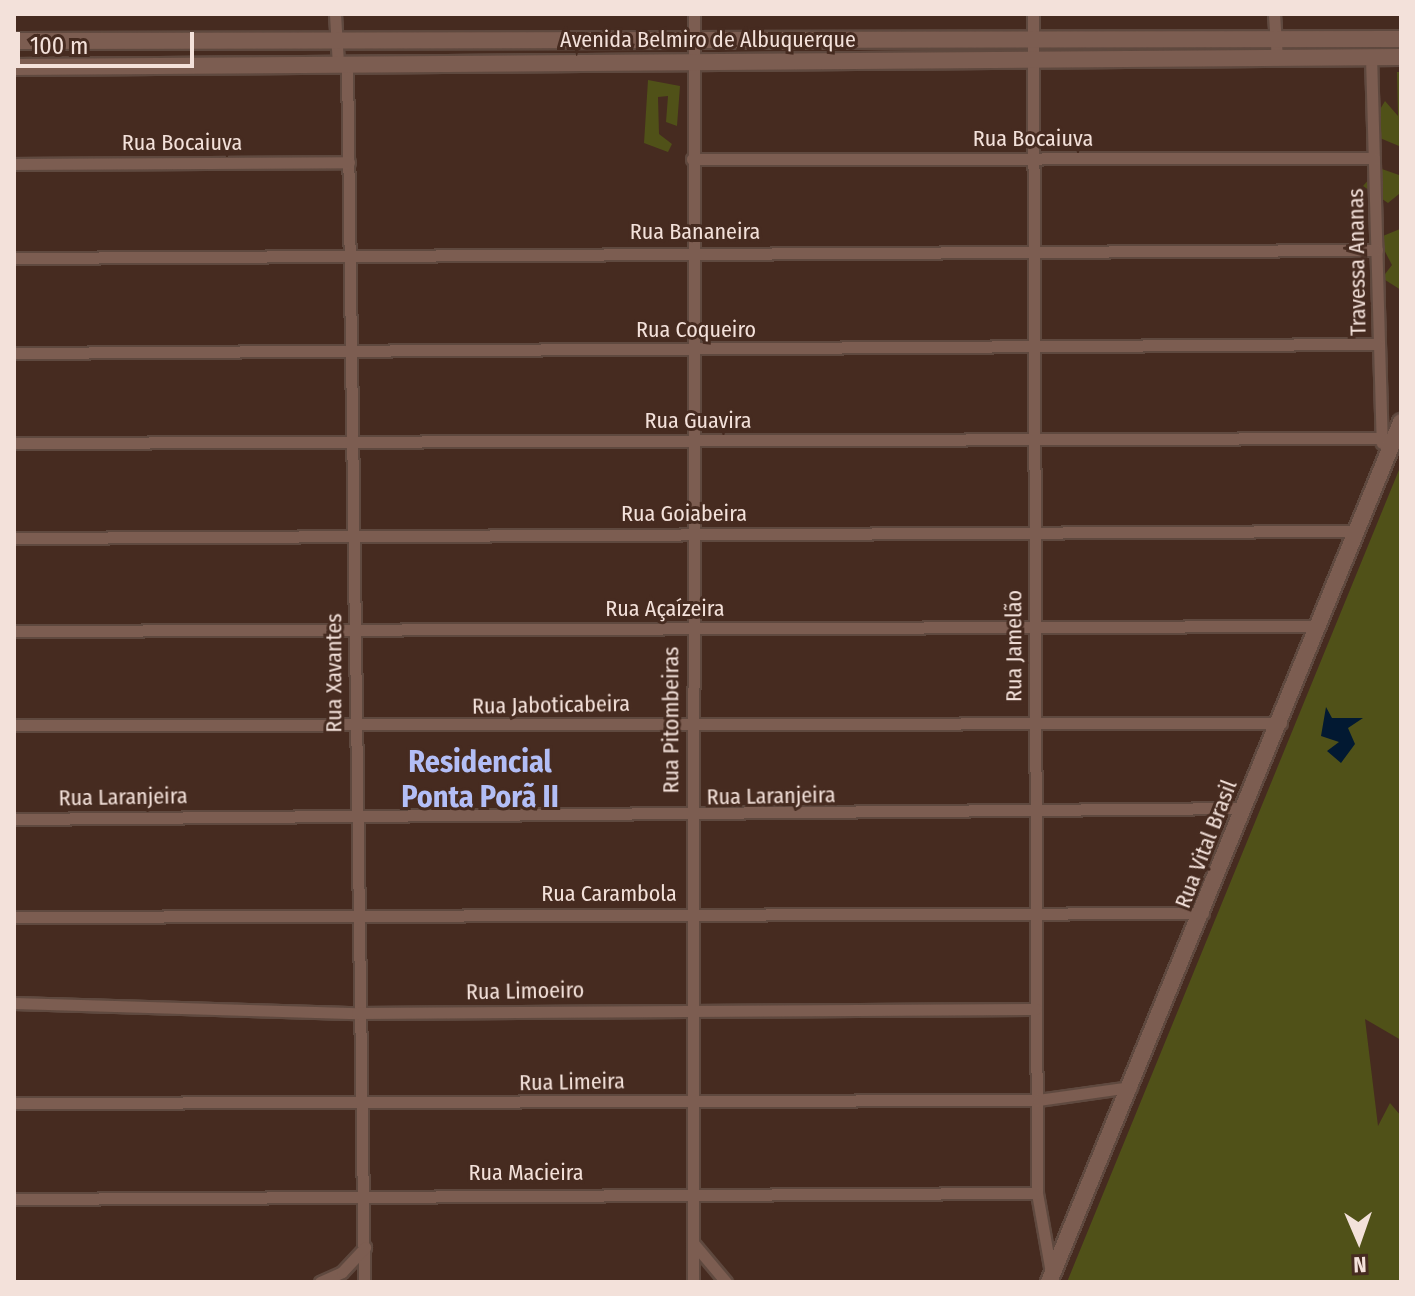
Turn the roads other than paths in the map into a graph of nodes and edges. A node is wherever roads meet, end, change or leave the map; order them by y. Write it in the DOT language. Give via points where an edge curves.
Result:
graph roads {
  1 [pos="335,14"];
  2 [pos="694,14"];
  3 [pos="1033,14"];
  4 [pos="1274,14"];
  5 [pos="1276,37"];
  6 [pos="1401,39"];
  7 [pos="1033,40"];
  8 [pos="14,41"];
  9 [pos="694,41"];
  10 [pos="336,42"];
  11 [pos="1371,56"];
  12 [pos="1401,57"];
  13 [pos="1277,59"];
  14 [pos="693,61"];
  15 [pos="1031,63"];
  16 [pos="342,64"];
  17 [pos="14,67"];
  18 [pos="1374,158"];
  19 [pos="692,159"];
  20 [pos="1033,159"];
  21 [pos="349,162"];
  22 [pos="14,164"];
  23 [pos="1377,250"];
  24 [pos="690,252"];
  25 [pos="1033,252"];
  26 [pos="350,256"];
  27 [pos="14,258"];
  28 [pos="1378,344"];
  29 [pos="1033,349"];
  30 [pos="690,350"];
  31 [pos="14,353"];
  32 [pos="351,354"];
  33 [pos="1401,422"];
  34 [pos="1382,438"];
  35 [pos="1034,440"];
  36 [pos="691,441"];
  37 [pos="14,443"];
  38 [pos="352,445"];
  39 [pos="1383,466"];
  40 [pos="1355,531"];
  41 [pos="691,534"];
  42 [pos="1034,534"];
  43 [pos="14,538"];
  44 [pos="353,538"];
  45 [pos="1317,626"];
  46 [pos="691,628"];
  47 [pos="1034,628"];
  48 [pos="14,631"];
  49 [pos="353,632"];
  50 [pos="1281,723"];
  51 [pos="691,724"];
  52 [pos="1035,724"];
  53 [pos="14,725"];
  54 [pos="354,727"];
  55 [pos="1241,808"];
  56 [pos="1034,810"];
  57 [pos="354,813"];
  58 [pos="692,818"];
  59 [pos="14,819"];
  60 [pos="692,913"];
  61 [pos="1203,913"];
  62 [pos="1035,914"];
  63 [pos="356,916"];
  64 [pos="14,917"];
  65 [pos="14,1003"];
  66 [pos="693,1009"];
  67 [pos="1036,1009"];
  68 [pos="357,1013"];
  69 [pos="1131,1087"];
  70 [pos="695,1100"];
  71 [pos="1038,1100"];
  72 [pos="14,1103"];
  73 [pos="360,1104"];
  74 [pos="365,1193"];
  75 [pos="694,1193"];
  76 [pos="1037,1193"];
  77 [pos="14,1199"];
  78 [pos="694,1244"];
  79 [pos="365,1246"];
  80 [pos="1050,1279"];
  81 [pos="320,1282"];
  82 [pos="364,1282"];
  83 [pos="693,1282"];
  84 [pos="726,1282"];
  1 -- 10 [label="street, Rua Xavantes"];
  2 -- 9 [label="street, Rua Pitombeiras"];
  3 -- 7 [label="street, Rua Jamelão"];
  4 -- 5 [label="street"];
  5 -- 6 [label="main road, Avenida Belmiro de Albuquerque"];
  5 -- 7 [label="main road, Avenida Belmiro de Albuquerque"];
  5 -- 13 [label="street"];
  7 -- 9 [label="main road, Avenida Belmiro de Albuquerque"];
  7 -- 15 [label="street, Rua Jamelão"];
  8 -- 10 [label="main road, Avenida Belmiro de Albuquerque"];
  9 -- 10 [label="main road, Avenida Belmiro de Albuquerque"];
  9 -- 14 [label="street, Rua Pitombeiras"];
  10 -- 16 [label="street, Rua Xavantes"];
  11 -- 12 [label="main road, Avenida Belmiro de Albuquerque"];
  11 -- 13 [label="main road, Avenida Belmiro de Albuquerque"];
  11 -- 18 [label="street, Travessa Ananas"];
  13 -- 15 [label="main road, Avenida Belmiro de Albuquerque"];
  14 -- 15 [label="main road, Avenida Belmiro de Albuquerque"];
  14 -- 16 [label="main road, Avenida Belmiro de Albuquerque"];
  14 -- 19 [label="street, Rua Pitombeiras"];
  15 -- 20 [label="street, Rua Jamelão"];
  16 -- 17 [label="main road, Avenida Belmiro de Albuquerque"];
  16 -- 21 [label="street, Rua Xavantes"];
  18 -- 20 [label="street, Rua Bocaiuva"];
  18 -- 23 [label="street, Travessa Ananas"];
  19 -- 20 [label="street, Rua Bocaiuva"];
  19 -- 24 [label="street, Rua Pitombeiras"];
  20 -- 25 [label="street, Rua Jamelão"];
  21 -- 22 [label="street, Rua Bocaiuva"];
  21 -- 26 [label="street, Rua Xavantes"];
  23 -- 25 [label="street, Rua Bananeira"];
  23 -- 28 [label="street, Travessa Ananas"];
  24 -- 25 [label="street, Rua Bananeira"];
  24 -- 26 [label="street, Rua Bananeira"];
  24 -- 30 [label="street, Rua Pitombeiras"];
  25 -- 29 [label="street, Rua Jamelão"];
  26 -- 27 [label="street, Rua Bananeira"];
  26 -- 32 [label="street, Rua Xavantes"];
  28 -- 29 [label="street, Rua Coqueiro"];
  28 -- 34 [label="street, Travessa Ananas"];
  29 -- 30 [label="street, Rua Coqueiro"];
  29 -- 35 [label="street, Rua Jamelão"];
  30 -- 32 [label="street, Rua Coqueiro"];
  30 -- 36 [label="street, Rua Pitombeiras"];
  31 -- 32 [label="street, Rua Coqueiro"];
  32 -- 38 [label="street, Rua Xavantes"];
  33 -- 39 [label="main road, Rua Vital Brasil"];
  34 -- 35 [label="street, Rua Guavira"];
  34 -- 39 [label="street, Travessa Ananas"];
  35 -- 36 [label="street, Rua Guavira"];
  35 -- 42 [label="street, Rua Jamelão"];
  36 -- 38 [label="street, Rua Guavira"];
  36 -- 41 [label="street, Rua Pitombeiras"];
  37 -- 38 [label="street, Rua Guavira"];
  38 -- 44 [label="street, Rua Xavantes"];
  39 -- 40 [label="main road, Rua Vital Brasil"];
  40 -- 42 [label="street, Rua Goiabeira"];
  40 -- 45 [label="main road, Rua Vital Brasil"];
  41 -- 42 [label="street, Rua Goiabeira"];
  41 -- 44 [label="street, Rua Goiabeira"];
  41 -- 46 [label="street, Rua Pitombeiras"];
  42 -- 47 [label="street, Rua Jamelão"];
  43 -- 44 [label="street, Rua Goiabeira"];
  44 -- 49 [label="street, Rua Xavantes"];
  45 -- 47 [label="street, Rua Açaízeira"];
  45 -- 50 [label="main road, Rua Vital Brasil"];
  46 -- 47 [label="street, Rua Açaízeira"];
  46 -- 49 [label="street, Rua Açaízeira"];
  46 -- 51 [label="street, Rua Pitombeiras"];
  47 -- 52 [label="street, Rua Jamelão"];
  48 -- 49 [label="street, Rua Açaízeira"];
  49 -- 54 [label="street, Rua Xavantes"];
  50 -- 52 [label="street, Rua Jaboticabeira"];
  50 -- 55 [label="main road, Rua Vital Brasil"];
  51 -- 52 [label="street, Rua Jaboticabeira"];
  51 -- 54 [label="street, Rua Jaboticabeira"];
  51 -- 58 [label="street, Rua Pitombeiras"];
  52 -- 56 [label="street, Rua Jamelão"];
  53 -- 54 [label="street, Rua Jaboticabeira"];
  54 -- 57 [label="street, Rua Xavantes"];
  55 -- 56 [label="street, Rua Laranjeira"];
  55 -- 61 [label="main road, Rua Vital Brasil"];
  56 -- 58 [label="street, Rua Laranjeira"];
  56 -- 62 [label="street, Rua Jamelão"];
  57 -- 58 [label="street, Rua Laranjeira"];
  57 -- 59 [label="street, Rua Laranjeira"];
  57 -- 63 [label="street, Rua Xavantes"];
  58 -- 60 [label="street, Rua Pitombeiras"];
  60 -- 62 [label="street, Rua Carambola"];
  60 -- 63 [label="street, Rua Carambola"];
  60 -- 66 [label="street, Rua Pitombeiras"];
  61 -- 62 [label="street, Rua Carambola"];
  61 -- 69 [label="main road, Rua Vital Brasil"];
  62 -- 67 [label="street, Rua Jamelão"];
  63 -- 64 [label="street, Rua Carambola"];
  63 -- 68 [label="street, Rua Xavantes"];
  65 -- 68 [label="street, Rua Limoeiro"];
  66 -- 67 [label="street, Rua Limoeiro"];
  66 -- 68 [label="street, Rua Limoeiro"];
  66 -- 70 [label="street, Rua Pitombeiras"];
  67 -- 71 [label="street, Rua Jamelão"];
  68 -- 73 [label="street, Rua Xavantes"];
  69 -- 71 [label="street, Rua Limeira"];
  69 -- 80 [label="main road, Rua Vital Brasil"];
  70 -- 71 [label="street, Rua Limeira"];
  70 -- 73 [label="street, Rua Limeira"];
  70 -- 75 [label="street, Rua Pitombeiras"];
  71 -- 76 [label="street, Rua Jamelão"];
  72 -- 73 [label="street, Rua Limeira"];
  73 -- 74 [label="street, Rua Xavantes"];
  74 -- 75 [label="street, Rua Macieira"];
  74 -- 77 [label="street, Rua Macieira"];
  74 -- 79 [label="street, Rua Xavantes"];
  75 -- 76 [label="street, Rua Macieira"];
  75 -- 78 [label="street, Rua Pitombeiras"];
  76 -- 80 [label="street, Rua Jamelão"];
  78 -- 83 [label="street, Rua Pitombeiras"];
  78 -- 84 [label="street"];
  79 -- 81 [label="street" via="342,1272"];
  79 -- 82 [label="street, Rua Xavantes"];
}
